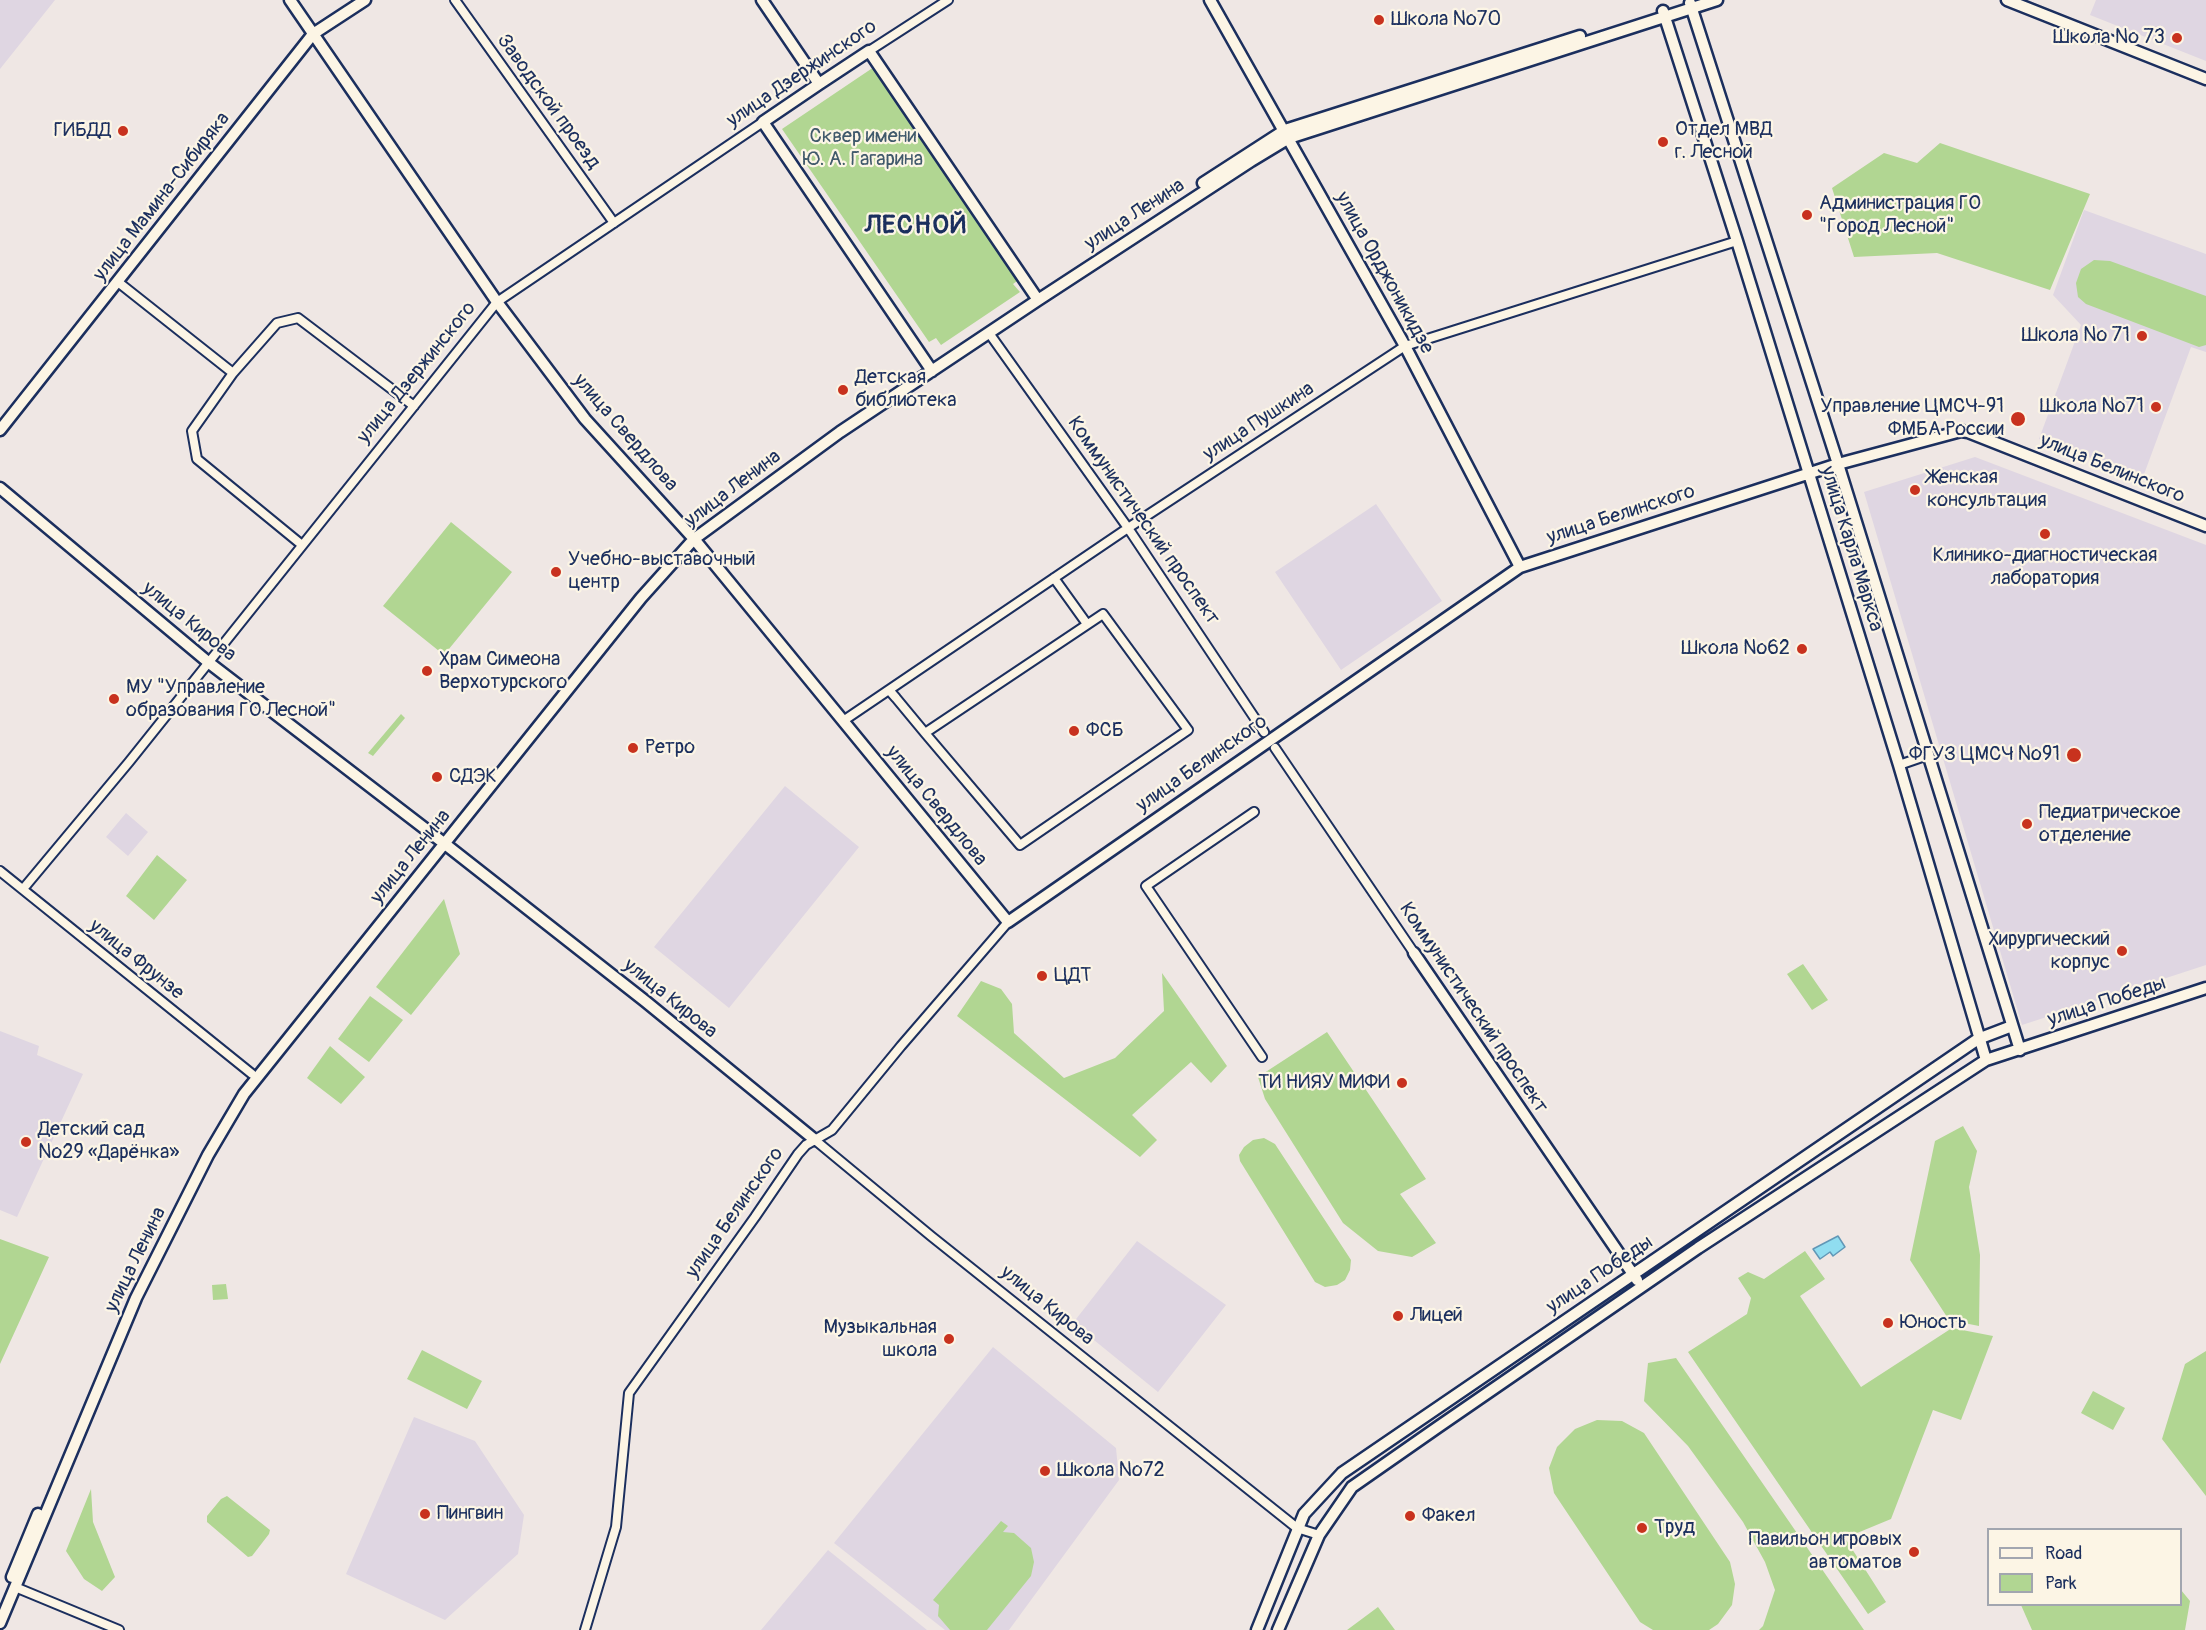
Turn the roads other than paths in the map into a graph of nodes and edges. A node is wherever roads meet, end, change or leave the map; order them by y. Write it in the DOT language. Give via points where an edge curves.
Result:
graph roads {
  1 [pos="290,0"];
  2 [pos="365,0"];
  3 [pos="455,0"];
  4 [pos="762,0"];
  5 [pos="948,0"];
  6 [pos="1210,0"];
  7 [pos="1717,0"];
  8 [pos="2007,0"];
  9 [pos="1692,3"];
  10 [pos="1664,13"];
  11 [pos="313,34"];
  12 [pos="869,51"];
  13 [pos="2206,79"];
  14 [pos="819,84"];
  15 [pos="763,122"];
  16 [pos="1287,134"];
  17 [pos="614,223"];
  18 [pos="1737,241"];
  19 [pos="118,282"];
  20 [pos="1036,298"];
  21 [pos="497,302"];
  22 [pos="989,333"];
  23 [pos="1405,346"];
  24 [pos="931,368"];
  25 [pos="233,373"];
  26 [pos="414,406"];
  27 [pos="0,430"];
  28 [pos="1838,464"];
  29 [pos="1809,474"];
  30 [pos="0,488"];
  31 [pos="2206,526"];
  32 [pos="1128,528"];
  33 [pos="693,537"];
  34 [pos="302,545"];
  35 [pos="1520,567"];
  36 [pos="1054,578"];
  37 [pos="1087,624"];
  38 [pos="208,662"];
  39 [pos="889,690"];
  40 [pos="843,721"];
  41 [pos="1264,732"];
  42 [pos="925,733"];
  43 [pos="1275,748"];
  44 [pos="1928,755"];
  45 [pos="1899,765"];
  46 [pos="1254,812"];
  47 [pos="443,842"];
  48 [pos="0,871"];
  49 [pos="23,889"];
  50 [pos="1008,922"];
  51 [pos="1414,952"];
  52 [pos="2206,988"];
  53 [pos="2012,1026"];
  54 [pos="1978,1039"];
  55 [pos="2020,1050"];
  56 [pos="1262,1057"];
  57 [pos="1986,1060"];
  58 [pos="255,1076"];
  59 [pos="815,1140"];
  60 [pos="1633,1274"];
  61 [pos="1642,1287"];
  62 [pos="1297,1528"];
  63 [pos="1319,1535"];
  64 [pos="12,1585"];
  65 [pos="0,1605"];
  66 [pos="0,1623"];
  67 [pos="119,1630"];
  68 [pos="585,1630"];
  69 [pos="1257,1630"];
  70 [pos="1278,1630"];
  1 -- 11 [label="street, улица Свердлова"];
  2 -- 11 [label="street, улица Мамина-Сибиряка"];
  3 -- 17 [label="street, Заводской проезд"];
  4 -- 14 [label="street"];
  5 -- 12 [label="street, улица Дзержинского"];
  6 -- 16 [label="street, улица Орджоникидзе"];
  7 -- 9 [label="street, улица Ленина"];
  8 -- 13 [label="street"];
  9 -- 10 [label="street, улица Ленина"];
  9 -- 28 [label="street, улица Карла Маркса"];
  10 -- 16 [label="street, улица Ленина"];
  10 -- 18 [label="street, улица Карла Маркса"];
  11 -- 19 [label="street, улица Мамина-Сибиряка"];
  11 -- 21 [label="street, улица Свердлова"];
  12 -- 14 [label="street, улица Дзержинского"];
  12 -- 20 [label="street"];
  14 -- 15 [label="street, улица Дзержинского"];
  15 -- 17 [label="street, улица Дзержинского"];
  15 -- 24 [label="street"];
  16 -- 20 [label="street, улица Ленина"];
  16 -- 23 [label="street, улица Орджоникидзе"];
  17 -- 21 [label="street, улица Дзержинского"];
  18 -- 23 [label="street, улица Пушкина"];
  18 -- 29 [label="street, улица Карла Маркса"];
  19 -- 25 [label="street"];
  19 -- 27 [label="street, улица Мамина-Сибиряка"];
  20 -- 22 [label="street, улица Ленина"];
  20 -- 24 [label="street"];
  21 -- 26 [label="street, улица Дзержинского"];
  21 -- 33 [label="street, улица Свердлова" via="585,419"];
  22 -- 24 [label="street, улица Ленина"];
  22 -- 32 [label="street, Коммунистический проспект"];
  23 -- 32 [label="street, улица Пушкина"];
  23 -- 35 [label="street, улица Орджоникидзе"];
  24 -- 33 [label="street, улица Ленина" via="838,430"];
  25 -- 26 [label="street" via="277,324 298,318"];
  25 -- 34 [label="street" via="192,431 197,459"];
  26 -- 34 [label="street, улица Дзержинского"];
  28 -- 29 [label="street, улица Белинского"];
  28 -- 31 [label="street, улица Белинского" via="1968,432"];
  28 -- 44 [label="street, улица Карла Маркса"];
  29 -- 35 [label="street, улица Белинского"];
  29 -- 45 [label="street, улица Карла Маркса"];
  30 -- 38 [label="street, улица Кирова"];
  32 -- 36 [label="street, улица Пушкина"];
  32 -- 41 [label="street, Коммунистический проспект"];
  33 -- 40 [label="street, улица Свердлова"];
  33 -- 47 [label="street, улица Ленина"];
  34 -- 38 [label="street, улица Дзержинского"];
  35 -- 50 [label="street, улица Белинского"];
  36 -- 37 [label="street"];
  36 -- 39 [label="street, улица Пушкина"];
  37 -- 42 [label="street"];
  37 -- 42 [label="street" via="1103,614 1188,730 1020,845"];
  38 -- 47 [label="street, улица Кирова"];
  38 -- 49 [label="street, улица Дзержинского"];
  39 -- 40 [label="street, улица Пушкина"];
  39 -- 42 [label="street"];
  40 -- 50 [label="street, улица Свердлова"];
  43 -- 51 [label="street, Коммунистический проспект"];
  44 -- 45 [label="street"];
  44 -- 53 [label="street, улица Карла Маркса"];
  45 -- 54 [label="street, улица Карла Маркса"];
  46 -- 56 [label="street" via="1146,886"];
  47 -- 58 [label="street, улица Ленина"];
  47 -- 59 [label="street, улица Кирова"];
  48 -- 49 [label="street, улица Фрунзе"];
  49 -- 58 [label="street, улица Фрунзе"];
  50 -- 59 [label="street, улица Белинского" via="832,1130"];
  51 -- 60 [label="street, Коммунистический проспект"];
  52 -- 55 [label="street, улица Победы"];
  53 -- 54 [label="street, улица Победы"];
  53 -- 55 [label="street"];
  54 -- 57 [label="street, улица Карла Маркса"];
  54 -- 60 [label="street, улица Победы"];
  55 -- 57 [label="street, улица Победы"];
  57 -- 61 [label="street, улица Победы"];
  58 -- 64 [label="street, улица Ленина" via="208,1155 136,1298"];
  59 -- 62 [label="street, улица Кирова"];
  59 -- 68 [label="street, улица Белинского" via="798,1154 629,1393 616,1527"];
  60 -- 61 [label="street, Коммунистический проспект"];
  60 -- 62 [label="street, улица Победы" via="1342,1473 1304,1514"];
  61 -- 63 [label="street, улица Победы" via="1352,1487"];
  62 -- 63 [label="street, улица Кирова"];
  62 -- 69 [label="street, улица Победы"];
  63 -- 70 [label="street, улица Победы"];
  64 -- 65 [label="street"];
  64 -- 66 [label="street, улица Ленина"];
  64 -- 67 [label="street"];
}
